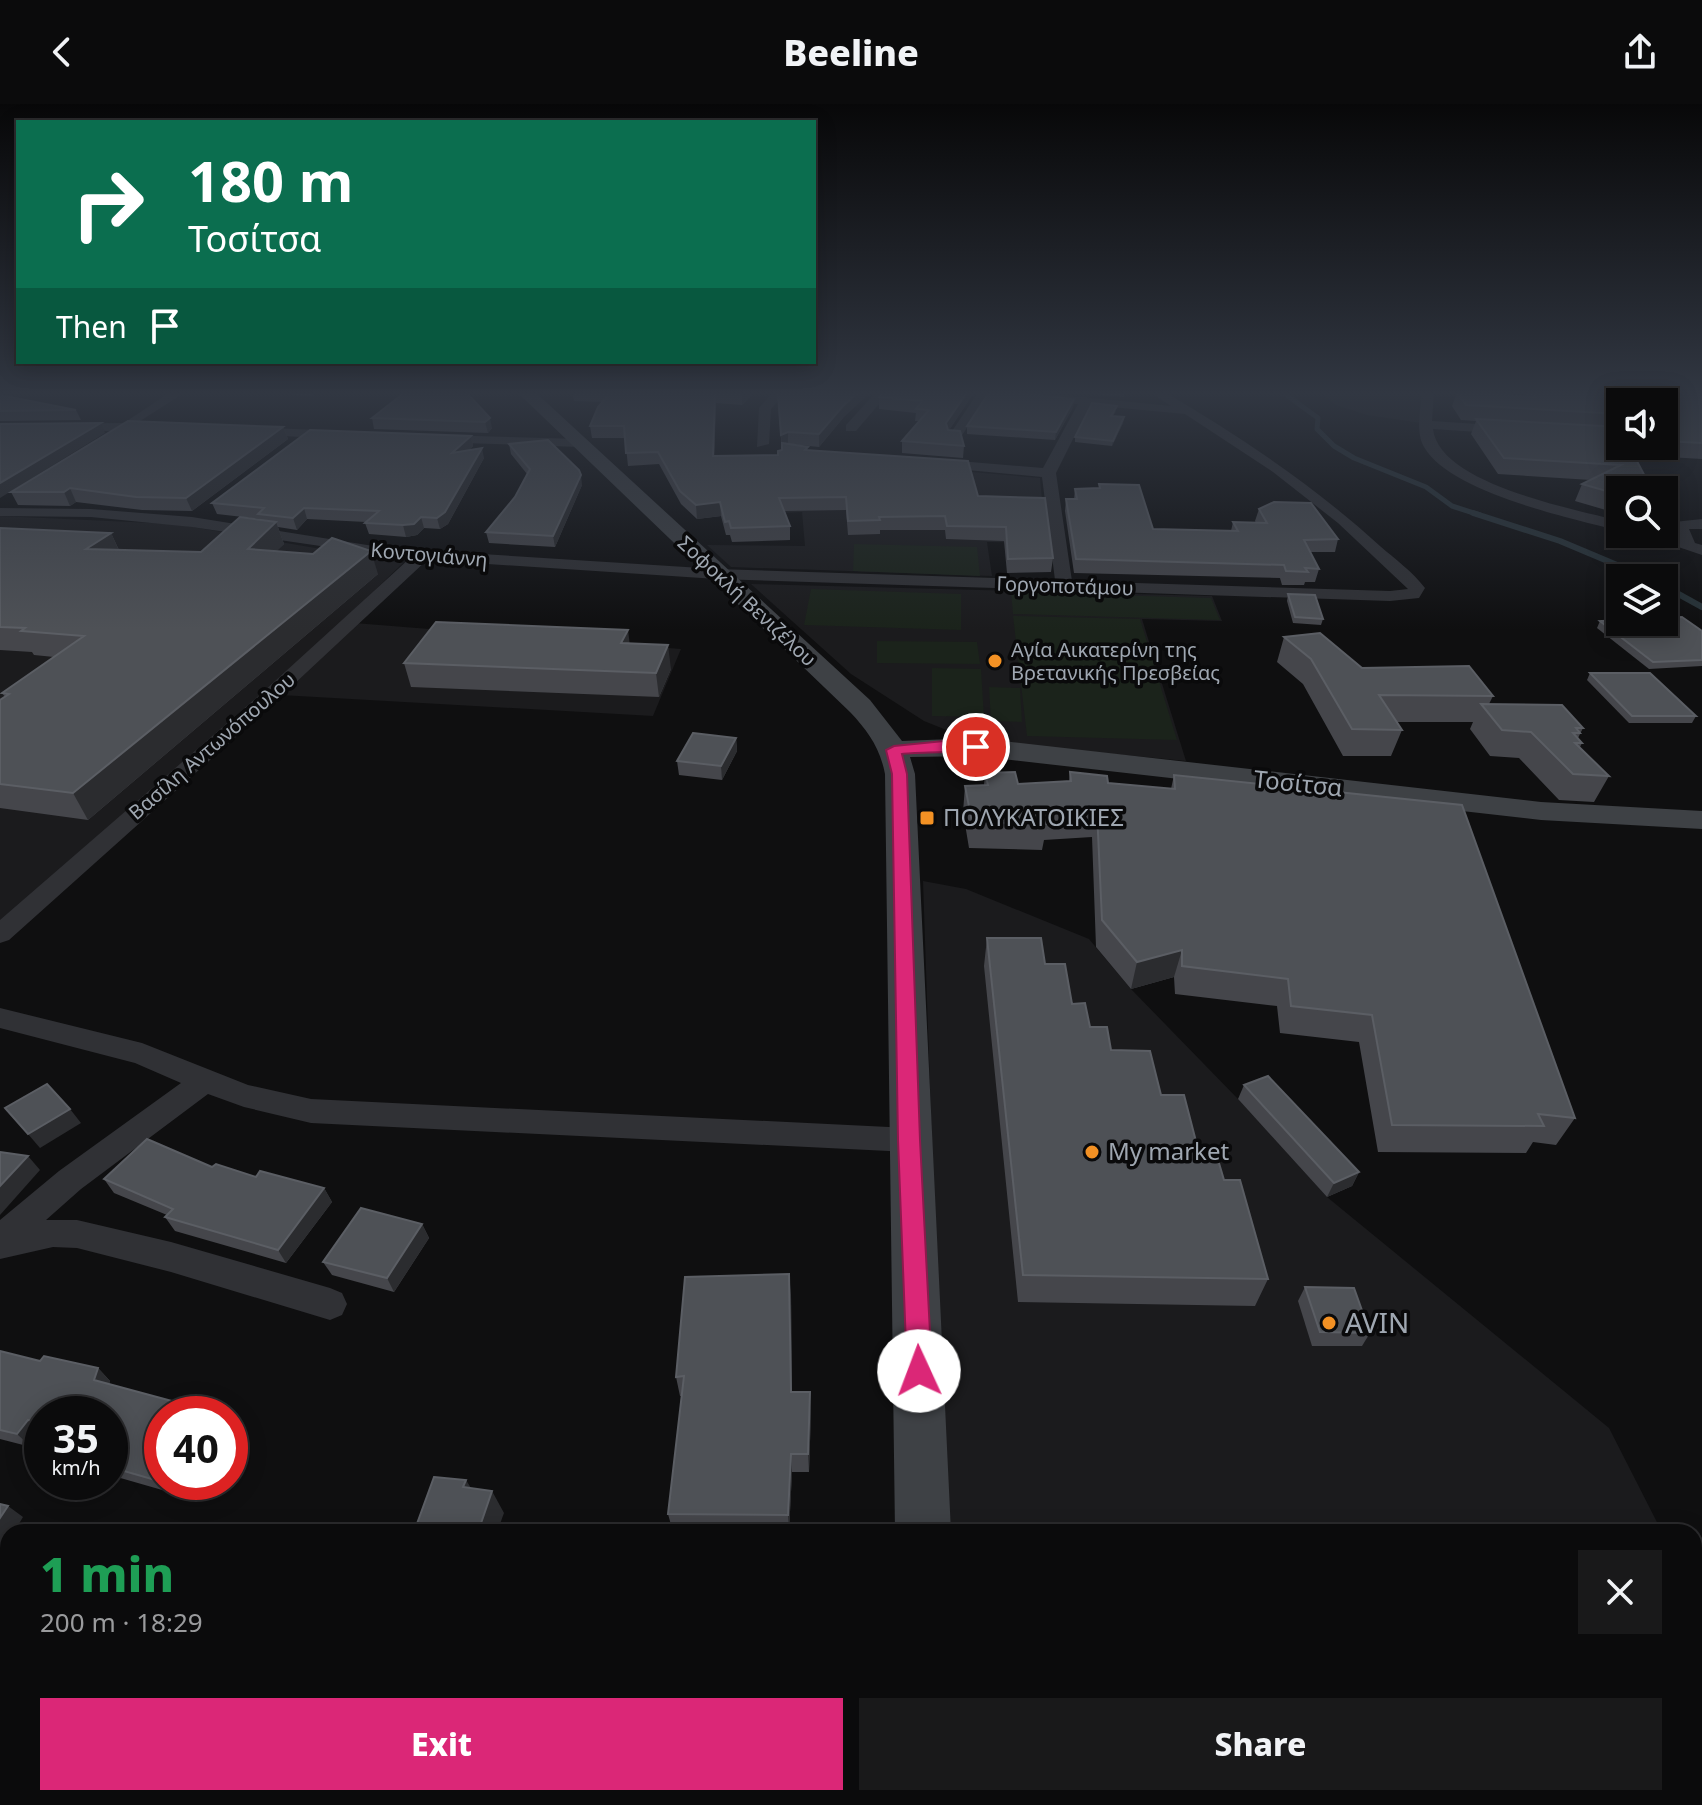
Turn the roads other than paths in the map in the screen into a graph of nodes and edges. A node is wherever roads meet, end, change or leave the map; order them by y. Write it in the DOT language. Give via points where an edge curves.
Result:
graph roads {
  1 [pos="609,470"];
  2 [pos="1017,470"];
  3 [pos="1277,470"];
  4 [pos="1458,470"];
  5 [pos="1049,473"];
  6 [pos="4,506"];
  7 [pos="1606,522"];
  8 [pos="1702,524"];
  9 [pos="1696,548"];
  10 [pos="422,556"];
  11 [pos="717,574"];
  12 [pos="1064,586"];
  13 [pos="860,706"];
  14 [pos="976,747"];
  15 [pos="894,750"];
  16 [pos="1702,820"];
  17 [pos="0,934"];
  18 [pos="0,1018"];
  19 [pos="205,1081"];
  20 [pos="909,1140"];
  21 [pos="0,1242"];
  22 [pos="330,1304"];
  23 [pos="923,1524"];
  1 -- 11 [label="main road, Σοφοκλή Βενιζέλου"];
  2 -- 5 [label="street"];
  3 -- 12 [label="street, Γοργοποτάμου" via="1343,520 1417,588 1413,594"];
  4 -- 7 [label="street" via="1497,490"];
  5 -- 12 [label="street"];
  6 -- 10 [label="street, Κοντογιάννη" via="198,517"];
  8 -- 9 [label="street" via="1679,525"];
  10 -- 11 [label="street, Κοντογιάννη"];
  10 -- 17 [label="street, Βασίλη Αντωνόπουλου"];
  11 -- 12 [label="street, Γοργοποτάμου"];
  11 -- 13 [label="main road, Σοφοκλή Βενιζέλου"];
  13 -- 14 [label="main road"];
  13 -- 15 [label="main road, Σοφοκλή Βενιζέλου"];
  14 -- 15 [label="main road, Τοσίτσα"];
  14 -- 16 [label="main road, Τοσίτσα" via="1541,811"];
  15 -- 20 [label="main road" via="900,788"];
  18 -- 19 [label="street" via="142,1054"];
  19 -- 20 [label="street" via="311,1111"];
  19 -- 21 [label="street" via="60,1188"];
  20 -- 23 [label="main road"];
  21 -- 22 [label="street" via="77,1234"];
}
